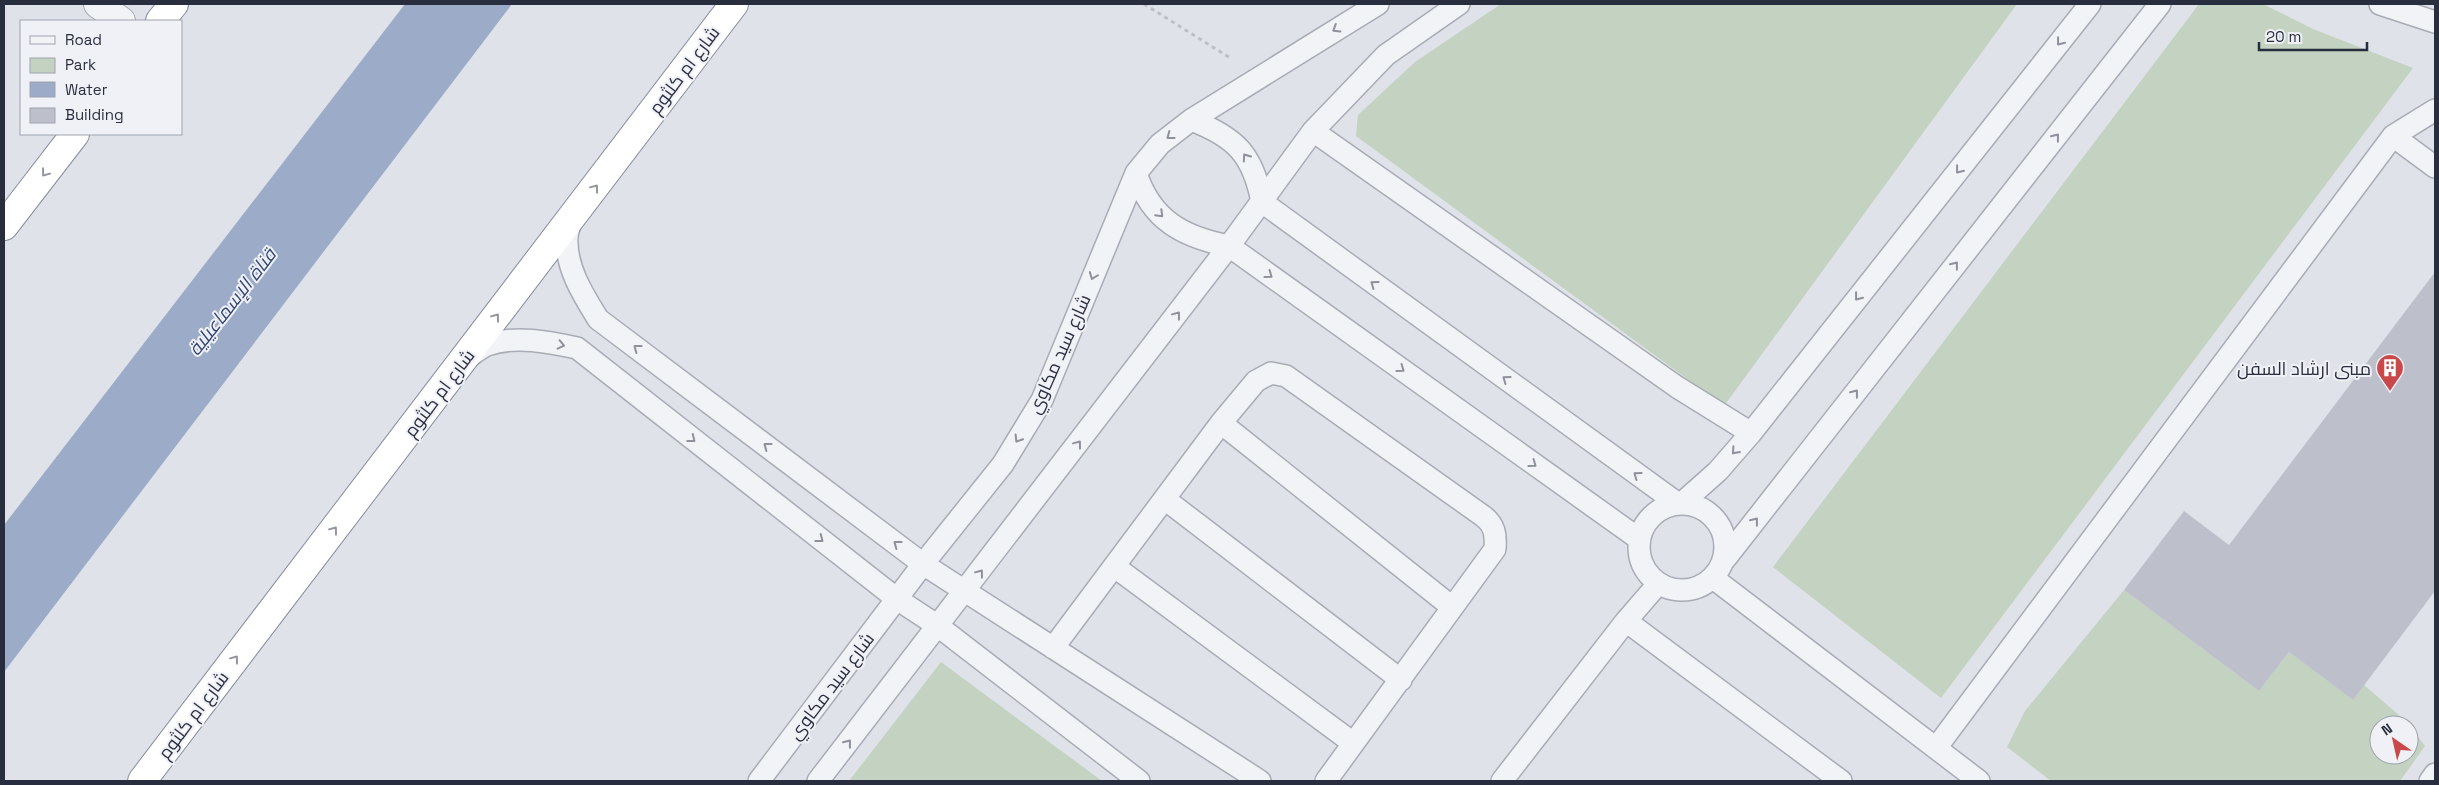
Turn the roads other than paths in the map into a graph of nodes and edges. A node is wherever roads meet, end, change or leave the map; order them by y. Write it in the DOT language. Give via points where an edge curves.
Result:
graph roads {
  1 [pos="98,4"];
  2 [pos="174,4"];
  3 [pos="734,4"];
  4 [pos="1378,4"];
  5 [pos="1459,4"];
  6 [pos="2090,4"];
  7 [pos="2160,4"];
  8 [pos="2380,4"];
  9 [pos="119,20"];
  10 [pos="161,20"];
  11 [pos="2435,22"];
  12 [pos="2435,110"];
  13 [pos="1191,120"];
  14 [pos="1313,131"];
  15 [pos="73,135"];
  16 [pos="2393,136"];
  17 [pos="2435,167"];
  18 [pos="1136,172"];
  19 [pos="1262,202"];
  20 [pos="572,218"];
  21 [pos="4,226"];
  22 [pos="1229,246"];
  23 [pos="464,359"];
  24 [pos="1221,423"];
  25 [pos="1751,433"];
  26 [pos="1166,500"];
  27 [pos="1680,503"];
  28 [pos="1639,539"];
  29 [pos="1725,559"];
  30 [pos="923,564"];
  31 [pos="1115,567"];
  32 [pos="1713,578"];
  33 [pos="1658,584"];
  34 [pos="965,592"];
  35 [pos="896,599"];
  36 [pos="1452,607"];
  37 [pos="1626,621"];
  38 [pos="938,626"];
  39 [pos="1053,648"];
  40 [pos="1401,680"];
  41 [pos="1354,743"];
  42 [pos="1936,748"];
  43 [pos="2435,774"];
  44 [pos="142,781"];
  45 [pos="759,781"];
  46 [pos="818,781"];
  47 [pos="1139,781"];
  48 [pos="1260,781"];
  49 [pos="1326,781"];
  50 [pos="1502,781"];
  51 [pos="1841,781"];
  52 [pos="1979,781"];
  53 [pos="2430,781"];
  1 -- 9 [label="street"];
  2 -- 10 [label="highway"];
  20 -- 3 [label="highway, شارع ام كلثوم, one-way"];
  4 -- 13 [label="lane, شارع سيد مكاوي, one-way"];
  5 -- 14 [label="lane" via="1386,56"];
  6 -- 25 [label="lane, one-way"];
  29 -- 7 [label="lane, one-way"];
  8 -- 11 [label="lane"];
  12 -- 16 [label="lane"];
  13 -- 18 [label="lane, شارع سيد مكاوي, one-way" via="1160,144"];
  19 -- 13 [label="lane, one-way" via="1258,179 1247,157 1231,139"];
  14 -- 19 [label="lane"];
  14 -- 25 [label="lane" via="1676,387"];
  15 -- 21 [label="highway, one-way"];
  16 -- 17 [label="lane"];
  16 -- 42 [label="lane"];
  18 -- 22 [label="lane, one-way" via="1141,189 1156,212 1177,230 1202,241"];
  18 -- 30 [label="lane, شارع سيد مكاوي, one-way" via="1042,400 1003,464"];
  19 -- 22 [label="lane"];
  27 -- 19 [label="lane, one-way"];
  23 -- 20 [label="highway, شارع ام كلثوم, one-way"];
  30 -- 20 [label="lane, one-way" via="598,319 572,269 566,241"];
  22 -- 28 [label="lane, one-way"];
  34 -- 22 [label="lane, one-way"];
  23 -- 35 [label="lane, one-way" via="487,345 517,341 548,342 577,348"];
  44 -- 23 [label="highway, شارع ام كلثوم, one-way"];
  24 -- 26 [label="lane"];
  24 -- 36 [label="lane"];
  24 -- 36 [label="lane" via="1256,381 1278,373 1483,516 1493,526 1495,549"];
  25 -- 27 [label="lane, one-way" via="1718,471"];
  26 -- 31 [label="lane"];
  26 -- 40 [label="lane"];
  27 -- 28 [label="lane" via="1652,515"];
  27 -- 29 [label="lane" via="1702,508 1717,520 1725,539"];
  28 -- 33 [label="lane" via="1639,556 1646,572"];
  29 -- 32 [label="lane"];
  30 -- 34 [label="lane"];
  30 -- 35 [label="lane, شارع سيد مكاوي"];
  31 -- 39 [label="lane"];
  31 -- 41 [label="lane"];
  32 -- 33 [label="lane" via="1701,587 1686,591"];
  32 -- 42 [label="lane"];
  33 -- 37 [label="lane"];
  34 -- 38 [label="lane"];
  34 -- 39 [label="lane"];
  35 -- 38 [label="lane"];
  35 -- 45 [label="lane, شارع سيد مكاوي"];
  36 -- 40 [label="lane"];
  37 -- 50 [label="lane"];
  37 -- 51 [label="lane"];
  46 -- 38 [label="lane, one-way"];
  38 -- 47 [label="lane"];
  39 -- 48 [label="lane"];
  40 -- 41 [label="lane"];
  41 -- 49 [label="lane"];
  42 -- 52 [label="lane"];
  43 -- 53 [label="lane"];
}
